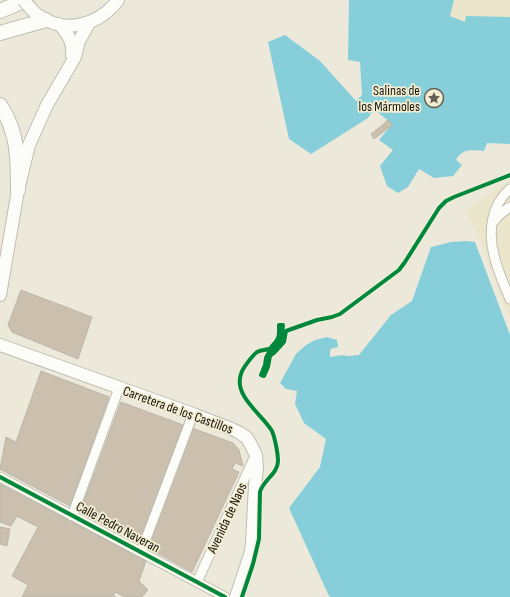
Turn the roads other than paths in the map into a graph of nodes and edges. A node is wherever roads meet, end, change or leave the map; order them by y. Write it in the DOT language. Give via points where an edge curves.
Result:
graph roads {
  1 [pos="23,0"];
  2 [pos="26,0"];
  3 [pos="118,0"];
  4 [pos="0,11"];
  5 [pos="47,19"];
  6 [pos="89,22"];
  7 [pos="0,33"];
  8 [pos="70,66"];
  9 [pos="0,105"];
  10 [pos="510,189"];
  11 [pos="18,190"];
  12 [pos="510,196"];
  13 [pos="500,201"];
  14 [pos="510,207"];
  15 [pos="492,223"];
  16 [pos="507,280"];
  17 [pos="0,296"];
  18 [pos="510,299"];
  19 [pos="0,345"];
  20 [pos="119,388"];
  21 [pos="193,414"];
  22 [pos="256,455"];
  23 [pos="0,477"];
  24 [pos="72,516"];
  25 [pos="141,552"];
  26 [pos="198,582"];
  27 [pos="225,597"];
  28 [pos="236,597"];
  1 -- 5 [label="main road, bridge"];
  2 -- 4 [label="highway"];
  3 -- 6 [label="main road" via="103,16"];
  5 -- 6 [label="main road" via="69,26"];
  5 -- 7 [label="highway"];
  5 -- 8 [label="main road" via="66,32 72,42"];
  6 -- 8 [label="main road" via="81,35"];
  8 -- 11 [label="main road" via="29,145"];
  9 -- 11 [label="highway" via="9,121 16,147"];
  10 -- 13 [label="street"];
  11 -- 17 [label="main road"];
  12 -- 13 [label="street"];
  13 -- 15 [label="street"];
  14 -- 15 [label="street"];
  15 -- 16 [label="street" via="494,255"];
  16 -- 18 [label="street"];
  19 -- 20 [label="main road, Carretera de los Castillos"];
  20 -- 21 [label="main road, Carretera de los Castillos"];
  20 -- 24 [label="street"];
  21 -- 22 [label="main road, Carretera de los Castillos" via="240,433 247,438"];
  21 -- 25 [label="street"];
  22 -- 26 [label="street, Avenida de Naos"];
  22 -- 28 [label="main road, Carretera de los Castillos" via="252,544"];
  23 -- 24 [label="street, Calle Pedro Naveran"];
  24 -- 25 [label="street, Calle Pedro Naveran"];
  25 -- 26 [label="street, Calle Pedro Naveran"];
  26 -- 27 [label="street, Calle Pedro Naveran"];
}
